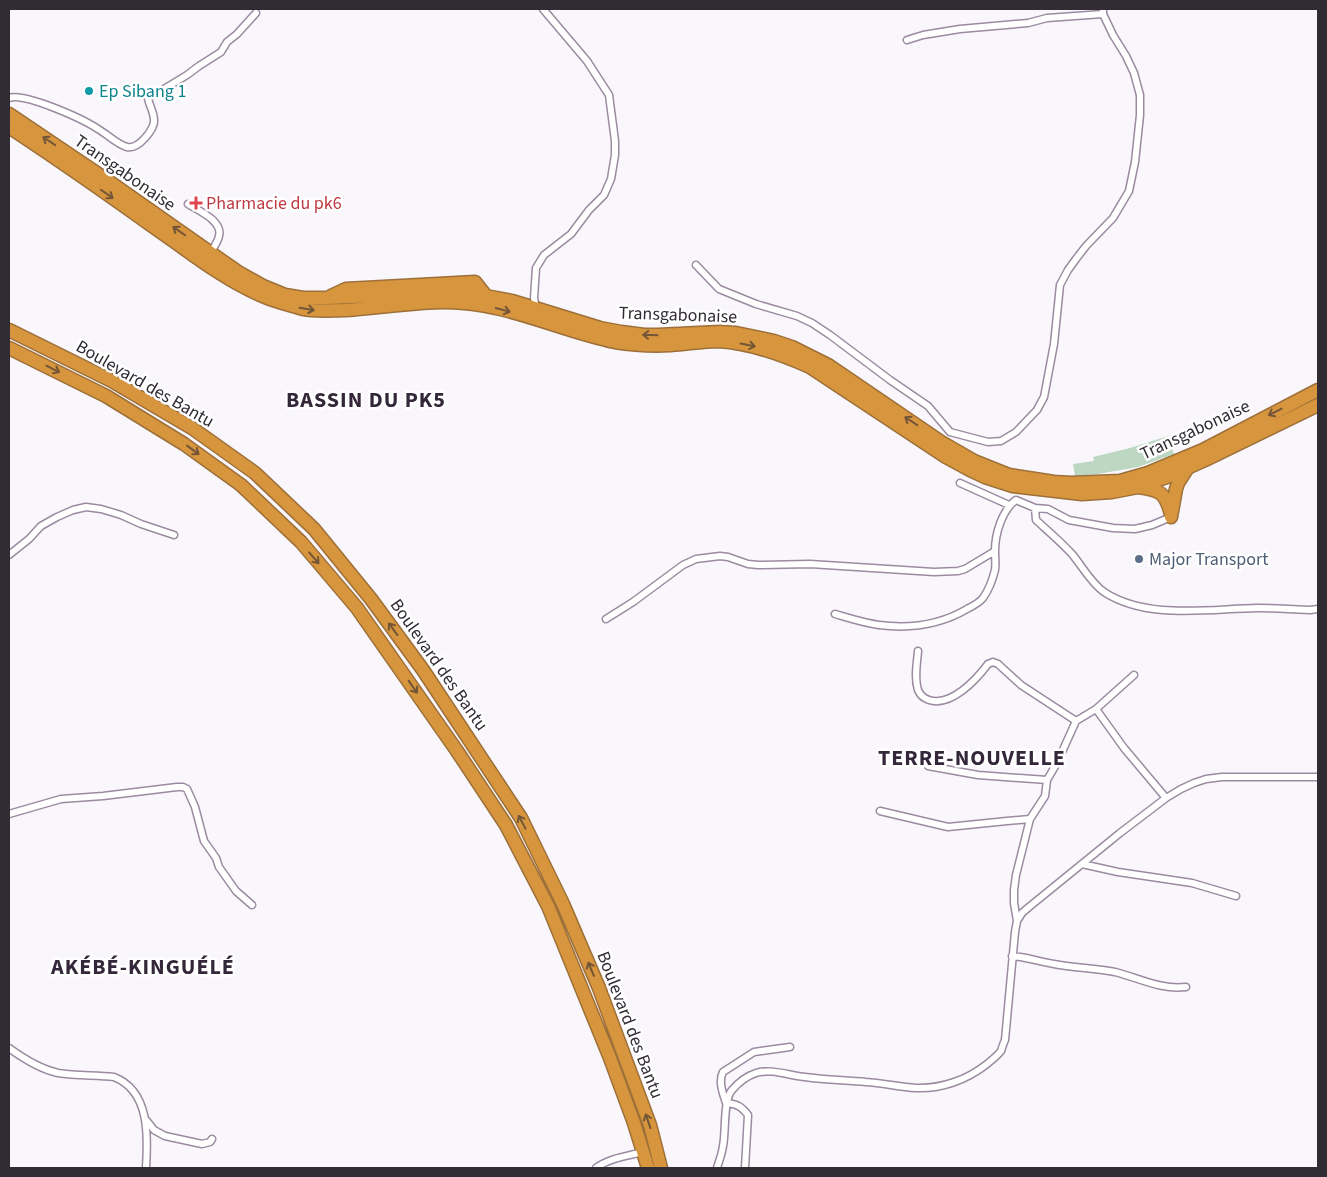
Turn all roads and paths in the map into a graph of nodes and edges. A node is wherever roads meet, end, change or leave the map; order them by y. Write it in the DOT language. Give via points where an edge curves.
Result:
graph roads {
  1 [pos="544,9"];
  2 [pos="1103,11"];
  3 [pos="256,13"];
  4 [pos="908,40"];
  5 [pos="9,98"];
  6 [pos="9,114"];
  7 [pos="9,126"];
  8 [pos="9,137"];
  9 [pos="57,159"];
  10 [pos="188,204"];
  11 [pos="210,254"];
  12 [pos="696,265"];
  13 [pos="536,308"];
  14 [pos="9,326"];
  15 [pos="9,330"];
  16 [pos="25,338"];
  17 [pos="9,348"];
  18 [pos="1318,390"];
  19 [pos="1318,405"];
  20 [pos="945,437"];
  21 [pos="1187,469"];
  22 [pos="960,483"];
  23 [pos="1138,487"];
  24 [pos="1009,505"];
  25 [pos="1035,508"];
  26 [pos="1171,517"];
  27 [pos="174,536"];
  28 [pos="995,551"];
  29 [pos="9,555"];
  30 [pos="1318,609"];
  31 [pos="835,614"];
  32 [pos="606,619"];
  33 [pos="918,651"];
  34 [pos="1134,675"];
  35 [pos="1096,709"];
  36 [pos="1076,721"];
  37 [pos="928,766"];
  38 [pos="1318,777"];
  39 [pos="1047,780"];
  40 [pos="1166,798"];
  41 [pos="880,811"];
  42 [pos="9,814"];
  43 [pos="1030,819"];
  44 [pos="1082,864"];
  45 [pos="1236,896"];
  46 [pos="252,905"];
  47 [pos="1017,921"];
  48 [pos="1012,956"];
  49 [pos="1186,988"];
  50 [pos="790,1047"];
  51 [pos="9,1048"];
  52 [pos="726,1104"];
  53 [pos="146,1120"];
  54 [pos="212,1139"];
  55 [pos="643,1152"];
  56 [pos="146,1168"];
  57 [pos="596,1168"];
  58 [pos="648,1168"];
  59 [pos="661,1168"];
  60 [pos="717,1168"];
  61 [pos="745,1168"];
  1 -- 13 [label="street" via="587,61 609,95 615,155 611,179 604,195 536,268"];
  2 -- 4 [label="street" via="1028,23 960,29"];
  2 -- 20 [label="street" via="1112,35 1134,73 1140,95 1137,150 1129,191 1113,218 1086,246 1060,285 1048,383 1038,410 1016,432 1001,441"];
  3 -- 5 [label="street" via="221,52 154,95 149,95 154,125 133,147 127,147 92,125 58,110 23,98"];
  11 -- 6 [label="highway, Transgabonaise, one-way"];
  7 -- 9 [label="highway, Transgabonaise"];
  8 -- 9 [label="highway"];
  9 -- 23 [label="highway, Transgabonaise, one-way" via="207,264 247,288 281,303 329,311 417,303 470,303 627,344 719,341 753,346 810,367 946,457 985,477 1013,486 1082,494"];
  10 -- 11 [label="street" via="218,226 219,237"];
  11 -- 13 [label="highway, Transgabonaise" via="263,286 303,298 442,293 486,296"];
  12 -- 20 [label="street" via="719,289 797,316 830,335 928,406"];
  20 -- 13 [label="highway, Transgabonaise, one-way" via="828,365 767,339 720,332 632,334 600,328"];
  14 -- 16 [label="highway"];
  15 -- 16 [label="highway, Boulevard des Bantu"];
  59 -- 16 [label="highway, Boulevard des Bantu, one-way" via="650,1126 599,988 521,818 424,670 371,599 314,529 255,473 192,428 112,381"];
  17 -- 55 [label="highway, Boulevard des Bantu, one-way" via="106,396 184,444 241,485 301,542 357,608 506,825 548,906 613,1067"];
  18 -- 20 [label="highway, Transgabonaise, one-way" via="1203,450 1120,481 1071,483 1009,475 974,461"];
  19 -- 21 [label="highway, Transgabonaise"];
  21 -- 23 [label="highway, Transgabonaise"];
  21 -- 26 [label="highway" via="1176,489"];
  22 -- 24 [label="street"];
  23 -- 26 [label="highway" via="1162,494"];
  24 -- 25 [label="street" via="1016,500"];
  24 -- 28 [label="street" via="999,528"];
  25 -- 26 [label="street" via="1048,509 1069,520 1113,528 1135,529"];
  25 -- 30 [label="street" via="1036,520 1070,553 1094,583 1102,591 1128,603 1190,611"];
  27 -- 29 [label="street" via="115,513 86,508 73,510 41,526"];
  28 -- 31 [label="street" via="995,571 983,598 938,623 878,625"];
  28 -- 32 [label="street" via="965,569 934,572 810,564 748,564 720,556 696,558"];
  33 -- 36 [label="street" via="916,681 918,691 927,699 945,701 958,694 993,662"];
  34 -- 35 [label="street"];
  35 -- 36 [label="street"];
  35 -- 40 [label="street"];
  36 -- 39 [label="street"];
  37 -- 39 [label="street" via="978,775"];
  38 -- 40 [label="street" via="1206,779 1181,788"];
  39 -- 43 [label="street" via="1045,796"];
  40 -- 44 [label="street"];
  41 -- 43 [label="street" via="948,827"];
  42 -- 46 [label="street" via="61,799 183,787 187,789 204,841 219,868 236,891"];
  43 -- 47 [label="street" via="1014,890"];
  44 -- 45 [label="street" via="1192,883"];
  44 -- 47 [label="street" via="1028,906"];
  47 -- 48 [label="street"];
  48 -- 49 [label="street" via="1112,972 1164,987"];
  48 -- 52 [label="street" via="1005,1040 1001,1051 974,1073 954,1082 915,1088 758,1072 730,1092"];
  50 -- 52 [label="street" via="754,1052 723,1072 722,1091"];
  51 -- 53 [label="street" via="48,1070 119,1079 136,1096"];
  52 -- 60 [label="street" via="723,1147"];
  52 -- 61 [label="street" via="735,1104 748,1115"];
  53 -- 54 [label="street" via="154,1130 166,1136 202,1144"];
  53 -- 56 [label="street"];
  55 -- 57 [label="street"];
  55 -- 58 [label="highway, Boulevard des Bantu"];
}
